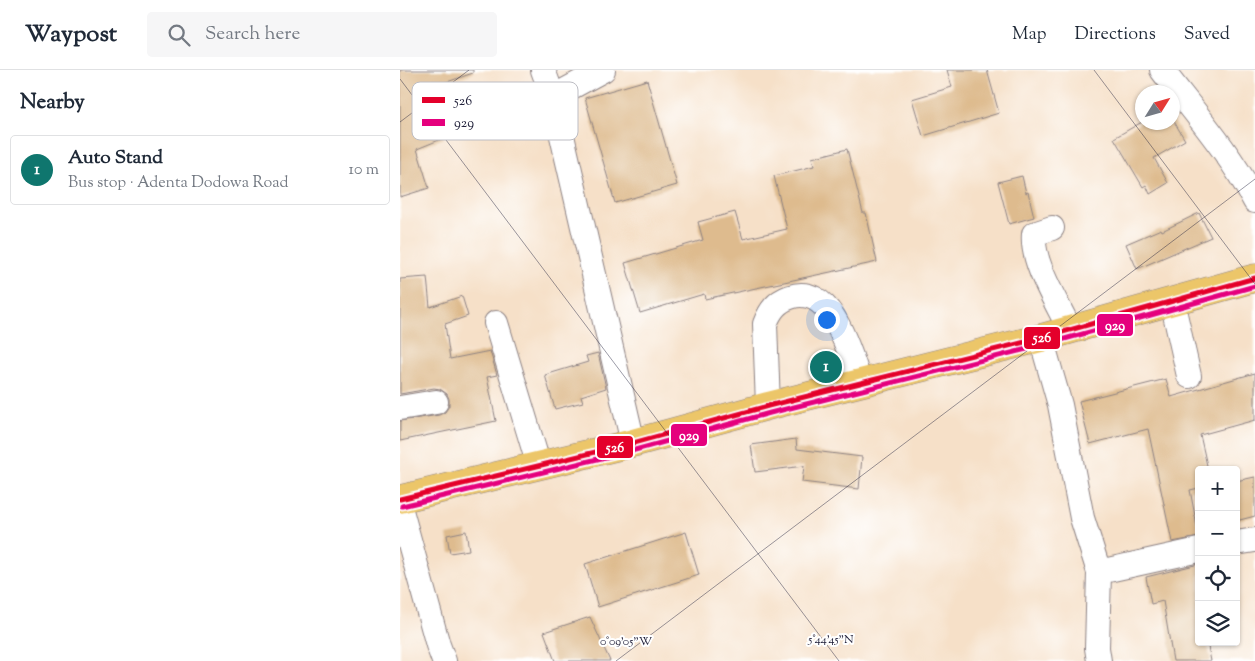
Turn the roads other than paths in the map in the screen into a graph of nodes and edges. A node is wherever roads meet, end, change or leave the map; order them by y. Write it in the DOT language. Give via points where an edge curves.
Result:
graph roads {
  1 [pos="543,70"];
  2 [pos="602,70"];
  3 [pos="1162,70"];
  4 [pos="547,82"];
  5 [pos="578,83"];
  6 [pos="563,140"];
  7 [pos="1255,201"];
  8 [pos="1052,228"];
  9 [pos="1255,279"];
  10 [pos="1172,301"];
  11 [pos="496,323"];
  12 [pos="1070,330"];
  13 [pos="1040,338"];
  14 [pos="1188,376"];
  15 [pos="860,383"];
  16 [pos="436,402"];
  17 [pos="768,406"];
  18 [pos="400,408"];
  19 [pos="633,443"];
  20 [pos="539,466"];
  21 [pos="400,499"];
  22 [pos="400,507"];
  23 [pos="1255,540"];
  24 [pos="1240,542"];
  25 [pos="1195,551"];
  26 [pos="1099,572"];
  27 [pos="444,661"];
  28 [pos="1099,661"];
  1 -- 4 [label="street"];
  2 -- 5 [label="street"];
  3 -- 7 [label="street" via="1214,138"];
  6 -- 19 [label="street"];
  8 -- 12 [label="street" via="1034,234 1034,252"];
  9 -- 10 [label="main road"];
  10 -- 12 [label="main road"];
  10 -- 14 [label="street"];
  11 -- 20 [label="street"];
  12 -- 13 [label="main road"];
  13 -- 15 [label="main road"];
  13 -- 26 [label="street" via="1060,405 1082,518"];
  15 -- 17 [label="main road"];
  15 -- 17 [label="street" via="841,330 827,310 807,294 796,295 776,305 765,324"];
  16 -- 18 [label="street"];
  17 -- 19 [label="main road"];
  19 -- 20 [label="main road"];
  20 -- 21 [label="main road"];
  22 -- 27 [label="street"];
  23 -- 24 [label="street"];
  25 -- 26 [label="street"];
  26 -- 28 [label="street"];
}
